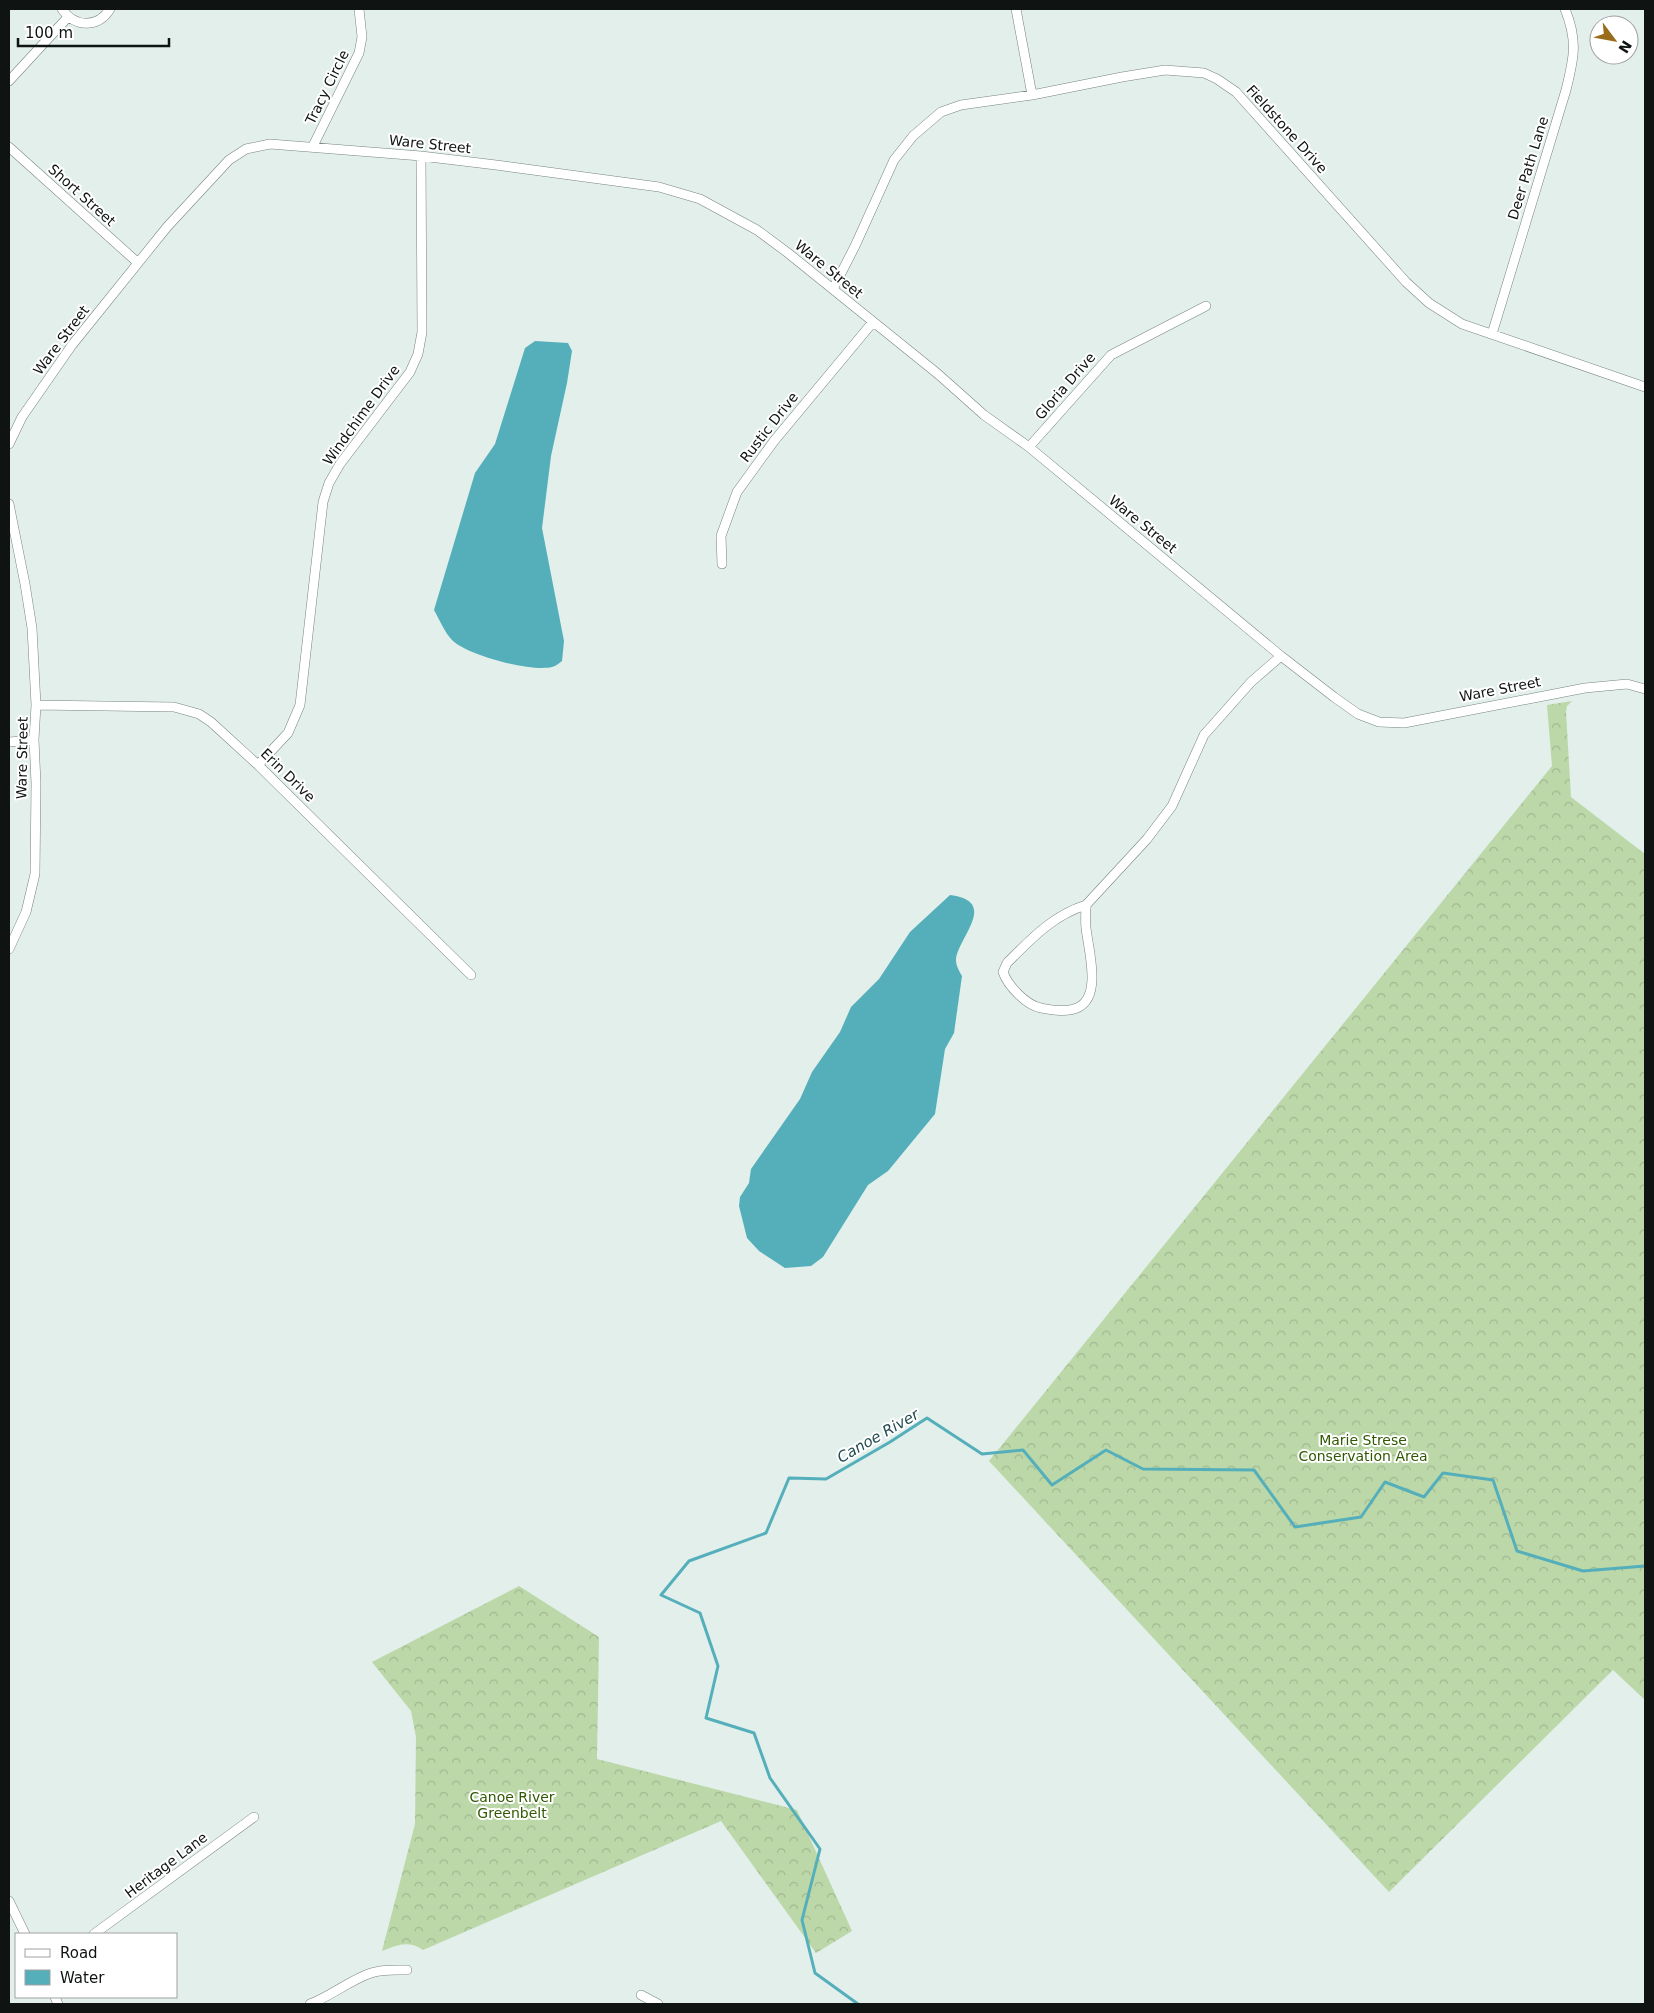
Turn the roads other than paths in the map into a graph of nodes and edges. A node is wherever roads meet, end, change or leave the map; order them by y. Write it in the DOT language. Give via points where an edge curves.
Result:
graph roads {
  1 [pos="62,9"];
  2 [pos="110,9"];
  3 [pos="359,9"];
  4 [pos="1016,9"];
  5 [pos="1565,9"];
  6 [pos="68,17"];
  7 [pos="9,81"];
  8 [pos="1032,95"];
  9 [pos="313,146"];
  10 [pos="9,147"];
  11 [pos="421,156"];
  12 [pos="137,262"];
  13 [pos="833,289"];
  14 [pos="1206,306"];
  15 [pos="872,322"];
  16 [pos="1492,334"];
  17 [pos="1645,388"];
  18 [pos="9,444"];
  19 [pos="1029,448"];
  20 [pos="9,504"];
  21 [pos="722,564"];
  22 [pos="1281,656"];
  23 [pos="1645,688"];
  24 [pos="36,705"];
  25 [pos="34,740"];
  26 [pos="9,742"];
  27 [pos="258,765"];
  28 [pos="1086,905"];
  29 [pos="9,949"];
  30 [pos="471,974"];
  31 [pos="254,1817"];
  32 [pos="9,1901"];
  33 [pos="25,1933"];
  34 [pos="95,1933"];
  35 [pos="406,1970"];
  36 [pos="640,1995"];
  37 [pos="327,2001"];
  38 [pos="310,2004"];
  39 [pos="658,2004"];
  1 -- 6 [label="street"];
  2 -- 6 [label="street" via="100,20 92,23 75,22"];
  3 -- 9 [label="street, Tracy Circle" via="362,37 359,53"];
  4 -- 8 [label="street"];
  5 -- 16 [label="street, Deer Path Lane" via="1573,37 1574,57"];
  6 -- 7 [label="street"];
  8 -- 13 [label="street, Fieldstone Drive" via="961,105 941,112 927,122 894,160"];
  8 -- 16 [label="street, Fieldstone Drive" via="1165,70 1204,73 1217,79 1243,99 1406,282 1429,303 1462,324"];
  9 -- 11 [label="street, Ware Street"];
  9 -- 12 [label="street, Ware Street" via="270,144 246,149 206,183"];
  10 -- 12 [label="street, Short Street"];
  11 -- 13 [label="street, Ware Street" via="659,187 700,199 757,230"];
  11 -- 27 [label="street, Windchime Drive" via="422,332 418,354 410,372 340,464 327,488 300,705 288,733"];
  12 -- 18 [label="street, Ware Street" via="44,384"];
  13 -- 15 [label="street, Ware Street"];
  14 -- 19 [label="street, Gloria Drive" via="1111,355"];
  15 -- 19 [label="street, Ware Street"];
  15 -- 21 [label="street, Rustic Drive" via="774,441 737,492 721,536"];
  16 -- 17 [label="street, Fieldstone Drive"];
  19 -- 22 [label="street, Ware Street"];
  20 -- 24 [label="street, Ware Street" via="32,628"];
  22 -- 23 [label="street, Ware Street" via="1358,714 1379,722 1404,723 1584,688 1627,684"];
  22 -- 28 [label="street" via="1251,682 1204,735 1172,806 1147,839"];
  24 -- 25 [label="street, Ware Street"];
  24 -- 27 [label="street, Erin Drive" via="174,707 187,710 211,722"];
  25 -- 26 [label="street"];
  25 -- 29 [label="street, Ware Street" via="34,874 26,912"];
  27 -- 30 [label="street, Erin Drive"];
  28 -- 28 [label="street" via="1057,918 1007,963 1003,972 1006,980 1036,1007 1067,1010 1086,1001 1091,988 1092,965"];
  31 -- 34 [label="street, Heritage Lane"];
  32 -- 33 [label="street"];
  35 -- 37 [label="street" via="369,1974"];
  36 -- 39 [label="street"];
  37 -- 38 [label="street"];
}
